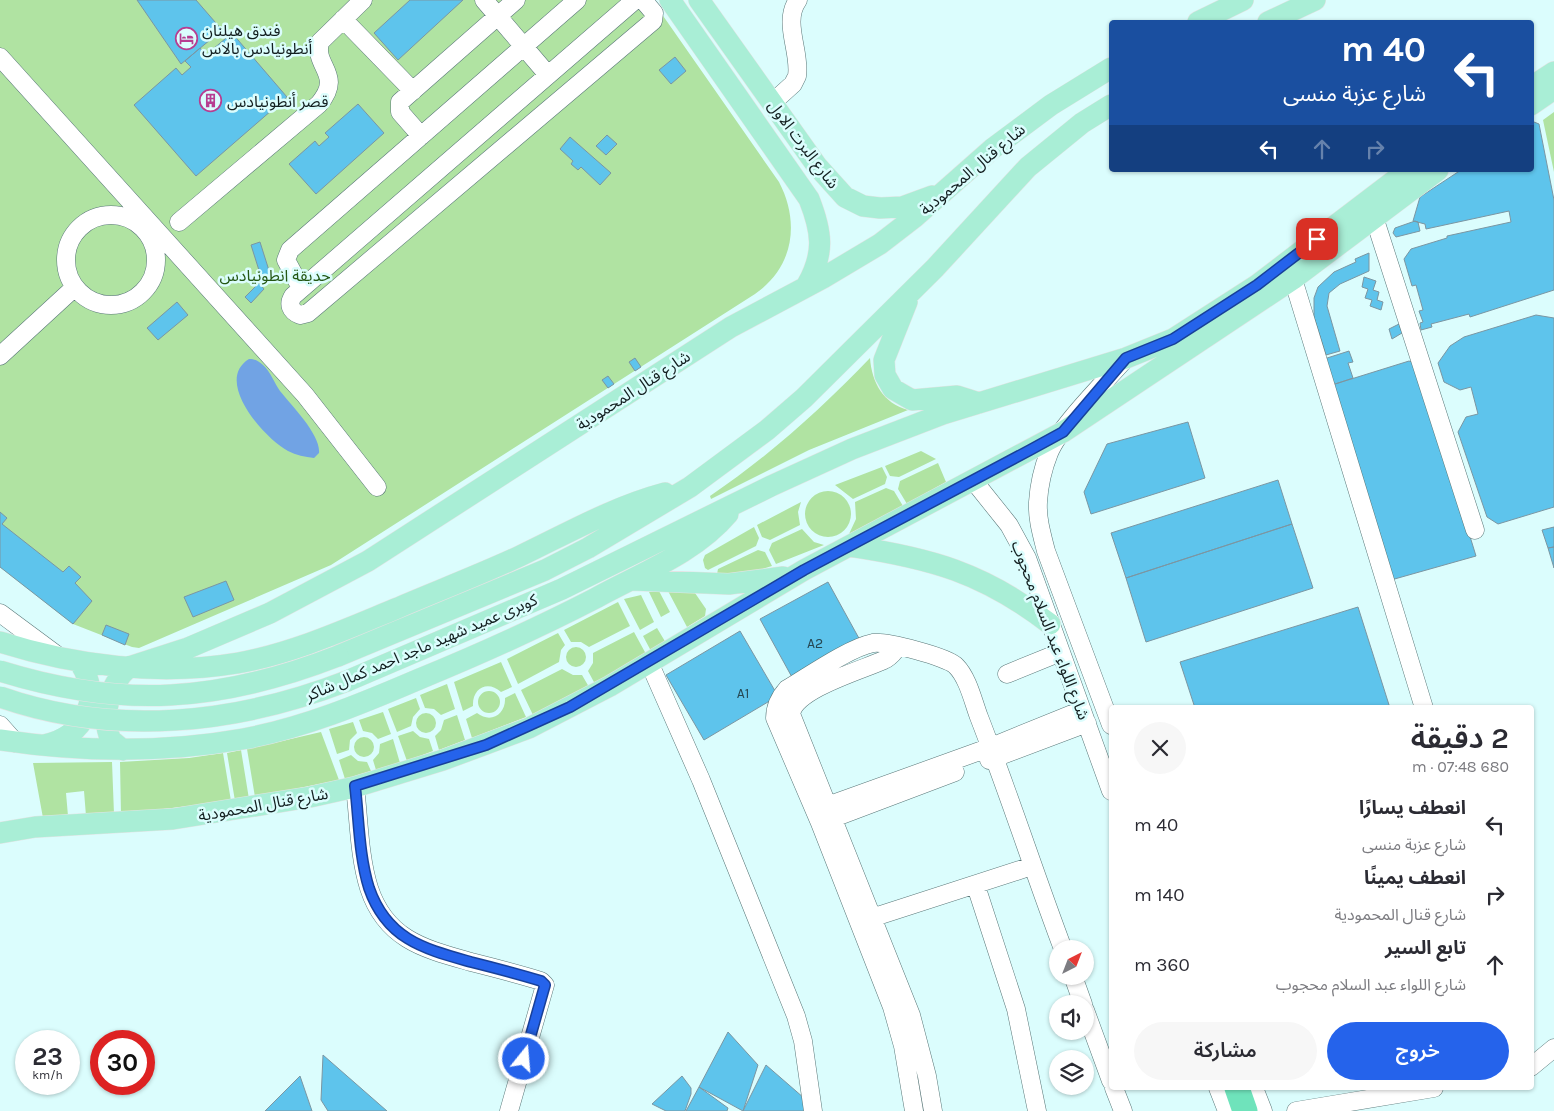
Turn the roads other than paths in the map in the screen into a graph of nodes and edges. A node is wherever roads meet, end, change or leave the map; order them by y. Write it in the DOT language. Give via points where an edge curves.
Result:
graph roads {
  1 [pos="363,0"];
  2 [pos="484,0"];
  3 [pos="516,0"];
  4 [pos="577,0"];
  5 [pos="634,0"];
  6 [pos="642,0"];
  7 [pos="670,0"];
  8 [pos="699,0"];
  9 [pos="798,0"];
  10 [pos="1242,0"];
  11 [pos="1315,0"];
  12 [pos="498,16"];
  13 [pos="343,19"];
  14 [pos="1202,20"];
  15 [pos="1272,20"];
  16 [pos="524,46"];
  17 [pos="0,57"];
  18 [pos="1109,69"];
  19 [pos="1554,72"];
  20 [pos="548,75"];
  21 [pos="1534,85"];
  22 [pos="1554,89"];
  23 [pos="413,91"];
  24 [pos="772,103"];
  25 [pos="1534,103"];
  26 [pos="1109,106"];
  27 [pos="421,136"];
  28 [pos="1405,172"];
  29 [pos="1435,172"];
  30 [pos="950,188"];
  31 [pos="1374,217"];
  32 [pos="179,222"];
  33 [pos="148,229"];
  34 [pos="1293,279"];
  35 [pos="807,286"];
  36 [pos="75,287"];
  37 [pos="301,288"];
  38 [pos="912,290"];
  39 [pos="0,356"];
  40 [pos="1126,358"];
  41 [pos="978,403"];
  42 [pos="1063,432"];
  43 [pos="973,480"];
  44 [pos="377,487"];
  45 [pos="690,488"];
  46 [pos="736,504"];
  47 [pos="1475,530"];
  48 [pos="850,546"];
  49 [pos="804,570"];
  50 [pos="629,580"];
  51 [pos="0,613"];
  52 [pos="1050,624"];
  53 [pos="0,642"];
  54 [pos="1061,652"];
  55 [pos="71,661"];
  56 [pos="649,662"];
  57 [pos="129,667"];
  58 [pos="0,671"];
  59 [pos="1007,674"];
  60 [pos="0,697"];
  61 [pos="1423,705"];
  62 [pos="1085,717"];
  63 [pos="1109,720"];
  64 [pos="0,725"];
  65 [pos="47,745"];
  66 [pos="5,746"];
  67 [pos="124,750"];
  68 [pos="993,752"];
  69 [pos="1109,785"];
  70 [pos="355,786"];
  71 [pos="823,815"];
  72 [pos="0,833"];
  73 [pos="1032,866"];
  74 [pos="976,886"];
  75 [pos="866,920"];
  76 [pos="1059,940"];
  77 [pos="1094,1034"];
  78 [pos="1554,1048"];
  79 [pos="1534,1062"];
  80 [pos="1109,1075"];
  81 [pos="1115,1090"];
  82 [pos="1219,1090"];
  83 [pos="1238,1090"];
  84 [pos="1255,1090"];
  85 [pos="1422,1090"];
  86 [pos="509,1111"];
  87 [pos="813,1111"];
  88 [pos="914,1111"];
  89 [pos="933,1111"];
  90 [pos="1037,1111"];
  91 [pos="1122,1111"];
  92 [pos="1227,1111"];
  93 [pos="1245,1111"];
  94 [pos="1263,1111"];
  95 [pos="1296,1111"];
  1 -- 13 [label="street"];
  2 -- 12 [label="street"];
  3 -- 12 [label="street"];
  4 -- 16 [label="street"];
  5 -- 20 [label="street"];
  6 -- 37 [label="street" via="654,13 653,21 303,315 296,314 290,303"];
  7 -- 35 [label="main road, شارع البرت الاول" via="809,199 820,231 820,251 816,269"];
  8 -- 24 [label="main road, شارع البرت الاول"];
  9 -- 24 [label="street" via="791,21 798,76"];
  10 -- 14 [label="main road"];
  11 -- 15 [label="main road"];
  12 -- 16 [label="street"];
  12 -- 23 [label="street"];
  13 -- 23 [label="street"];
  13 -- 32 [label="street" via="322,38 318,48 329,80 325,97"];
  16 -- 20 [label="street"];
  16 -- 27 [label="street"];
  17 -- 33 [label="street"];
  18 -- 30 [label="main road, شارع قنال المحمودية" via="1051,105 992,149"];
  19 -- 21 [label="main road"];
  20 -- 37 [label="street"];
  22 -- 25 [label="main road"];
  23 -- 27 [label="street" via="400,102 399,109"];
  24 -- 30 [label="main road, شارع البرت الاول" via="831,184 845,197 863,206 902,207"];
  26 -- 38 [label="main road" via="1082,123 1028,167"];
  27 -- 37 [label="street" via="287,253 288,264"];
  28 -- 40 [label="main road" via="1257,285 1173,339"];
  29 -- 31 [label="main road, شارع قنال المحمودية"];
  30 -- 35 [label="main road, شارع قنال المحمودية" via="880,244"];
  31 -- 34 [label="main road, شارع قنال المحمودية"];
  31 -- 47 [label="street"];
  33 -- 36 [label="street" via="122,216 103,216 85,223 72,237 66,255 67,272"];
  33 -- 36 [label="street" via="156,258 153,277 143,292 134,299 113,305 92,301"];
  33 -- 44 [label="street" via="305,395"];
  34 -- 42 [label="main road, شارع قنال المحمودية"];
  34 -- 61 [label="street"];
  35 -- 57 [label="main road, شارع قنال المحمودية" via="724,332 352,570 270,613 188,648"];
  36 -- 39 [label="street"];
  38 -- 41 [label="main road" via="884,360 888,382 898,394 912,400 957,396"];
  38 -- 45 [label="main road" via="804,398"];
  40 -- 41 [label="main road"];
  40 -- 42 [label="street, شارع اللواء عبد السلام محجوب"];
  41 -- 46 [label="main road, كوبرى عميد شهيد ماجد احمد كمال شاكر" via="852,449"];
  42 -- 43 [label="main road, شارع قنال المحمودية"];
  42 -- 63 [label="street, شارع اللواء عبد السلام محجوب" via="1049,452 1041,478 1040,525 1046,551"];
  43 -- 48 [label="main road, شارع قنال المحمودية"];
  43 -- 52 [label="street, شارع اللواء عبد السلام محجوب" via="1019,541"];
  45 -- 57 [label="main road" via="622,507 489,569 293,649 237,663"];
  45 -- 58 [label="main road, كوبرى عميد شهيد ماجد احمد كمال شاكر, bridge" via="545,570 285,676 247,686 184,695 121,696 36,682"];
  46 -- 50 [label="main road" via="690,548"];
  46 -- 60 [label="main road, كوبرى عميد شهيد ماجد احمد كمال شاكر, bridge" via="562,589 347,681 272,706 233,714 163,721 100,719"];
  48 -- 49 [label="main road, شارع قنال المحمودية"];
  48 -- 52 [label="main road" via="920,558 957,569 992,584"];
  49 -- 50 [label="main road" via="786,577 748,583"];
  49 -- 56 [label="main road, شارع قنال المحمودية"];
  50 -- 67 [label="main road" via="488,649 320,719 243,738"];
  51 -- 55 [label="street"];
  52 -- 54 [label="street, شارع اللواء عبد السلام محجوب"];
  53 -- 55 [label="main road"];
  54 -- 59 [label="street"];
  54 -- 62 [label="street, شارع اللواء عبد السلام محجوب"];
  55 -- 57 [label="main road"];
  55 -- 65 [label="main road" via="89,680 92,692 87,713 74,730"];
  56 -- 70 [label="main road, شارع قنال المحمودية" via="529,728 443,760"];
  56 -- 87 [label="street" via="701,780 794,1010 803,1041"];
  57 -- 67 [label="main road" via="112,690 107,723 111,740"];
  62 -- 68 [label="street"];
  62 -- 69 [label="street, شارع اللواء عبد السلام محجوب"];
  64 -- 66 [label="street"];
  65 -- 66 [label="main road" via="17,749"];
  65 -- 67 [label="main road"];
  68 -- 71 [label="street"];
  68 -- 71 [label="street" via="955,664 938,656 882,643 872,644 787,689 778,700"];
  68 -- 73 [label="street"];
  70 -- 72 [label="main road, شارع قنال المحمودية" via="210,814 127,823 35,827"];
  70 -- 86 [label="street" via="369,886 381,913 390,924 424,949 541,981 545,985"];
  71 -- 75 [label="street"];
  73 -- 74 [label="street"];
  73 -- 76 [label="street"];
  74 -- 75 [label="street"];
  74 -- 90 [label="street" via="1016,1009"];
  75 -- 88 [label="street" via="898,1027"];
  75 -- 89 [label="street" via="911,1015"];
  77 -- 80 [label="street"];
  78 -- 79 [label="street"];
  81 -- 91 [label="street"];
  82 -- 92 [label="street"];
  83 -- 93 [label="highway"];
  84 -- 94 [label="street"];
  85 -- 95 [label="street"];
}
